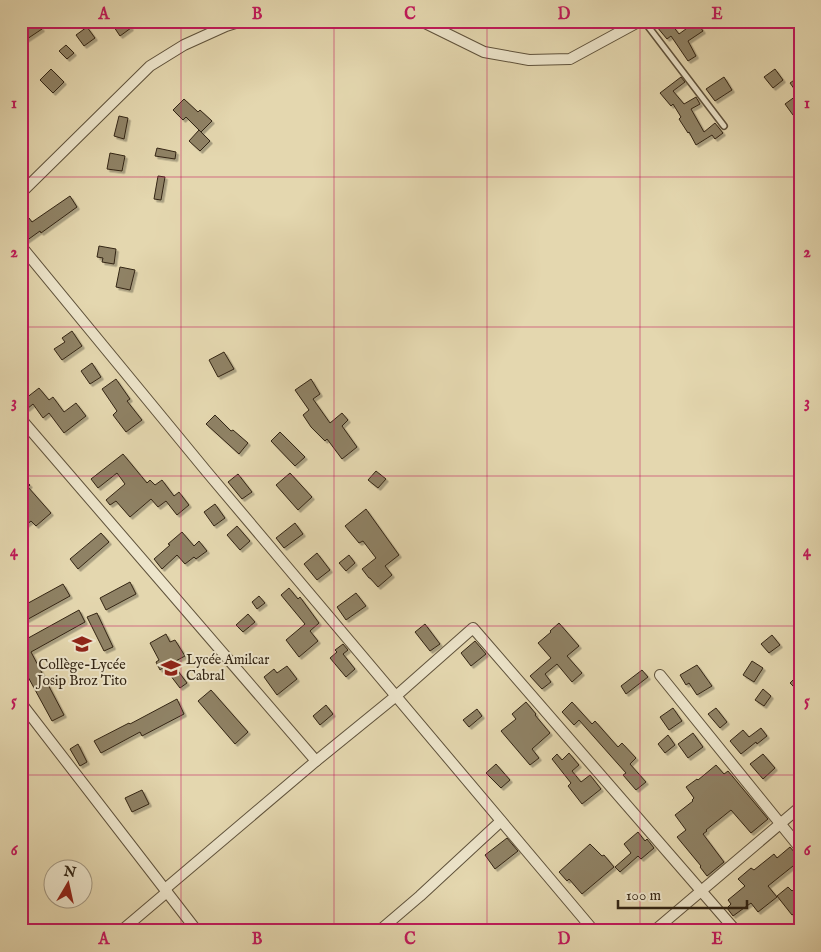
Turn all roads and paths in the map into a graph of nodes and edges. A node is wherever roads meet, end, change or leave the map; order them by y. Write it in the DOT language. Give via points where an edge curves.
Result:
graph roads {
  1 [pos="242,21"];
  2 [pos="421,21"];
  3 [pos="640,21"];
  4 [pos="644,21"];
  5 [pos="724,126"];
  6 [pos="21,194"];
  7 [pos="21,246"];
  8 [pos="21,419"];
  9 [pos="660,675"];
  10 [pos="396,696"];
  11 [pos="21,703"];
  12 [pos="316,761"];
  13 [pos="800,807"];
  14 [pos="501,821"];
  15 [pos="780,824"];
  16 [pos="800,848"];
  17 [pos="166,890"];
  18 [pos="702,890"];
  19 [pos="121,931"];
  20 [pos="197,931"];
  21 [pos="379,931"];
  22 [pos="594,931"];
  23 [pos="654,931"];
  24 [pos="736,931"];
  1 -- 6 [label="street" via="184,45 150,66"];
  2 -- 3 [label="street" via="484,52 529,60 570,59"];
  4 -- 5 [label="lane"];
  7 -- 10 [label="street"];
  8 -- 12 [label="street"];
  9 -- 15 [label="street"];
  10 -- 12 [label="street"];
  10 -- 14 [label="street"];
  10 -- 18 [label="street" via="473,628"];
  11 -- 17 [label="street"];
  12 -- 17 [label="street"];
  13 -- 15 [label="street"];
  14 -- 21 [label="street"];
  14 -- 22 [label="street"];
  15 -- 16 [label="street"];
  15 -- 18 [label="street"];
  17 -- 19 [label="street"];
  17 -- 20 [label="street"];
  18 -- 23 [label="street"];
  18 -- 24 [label="street"];
}
